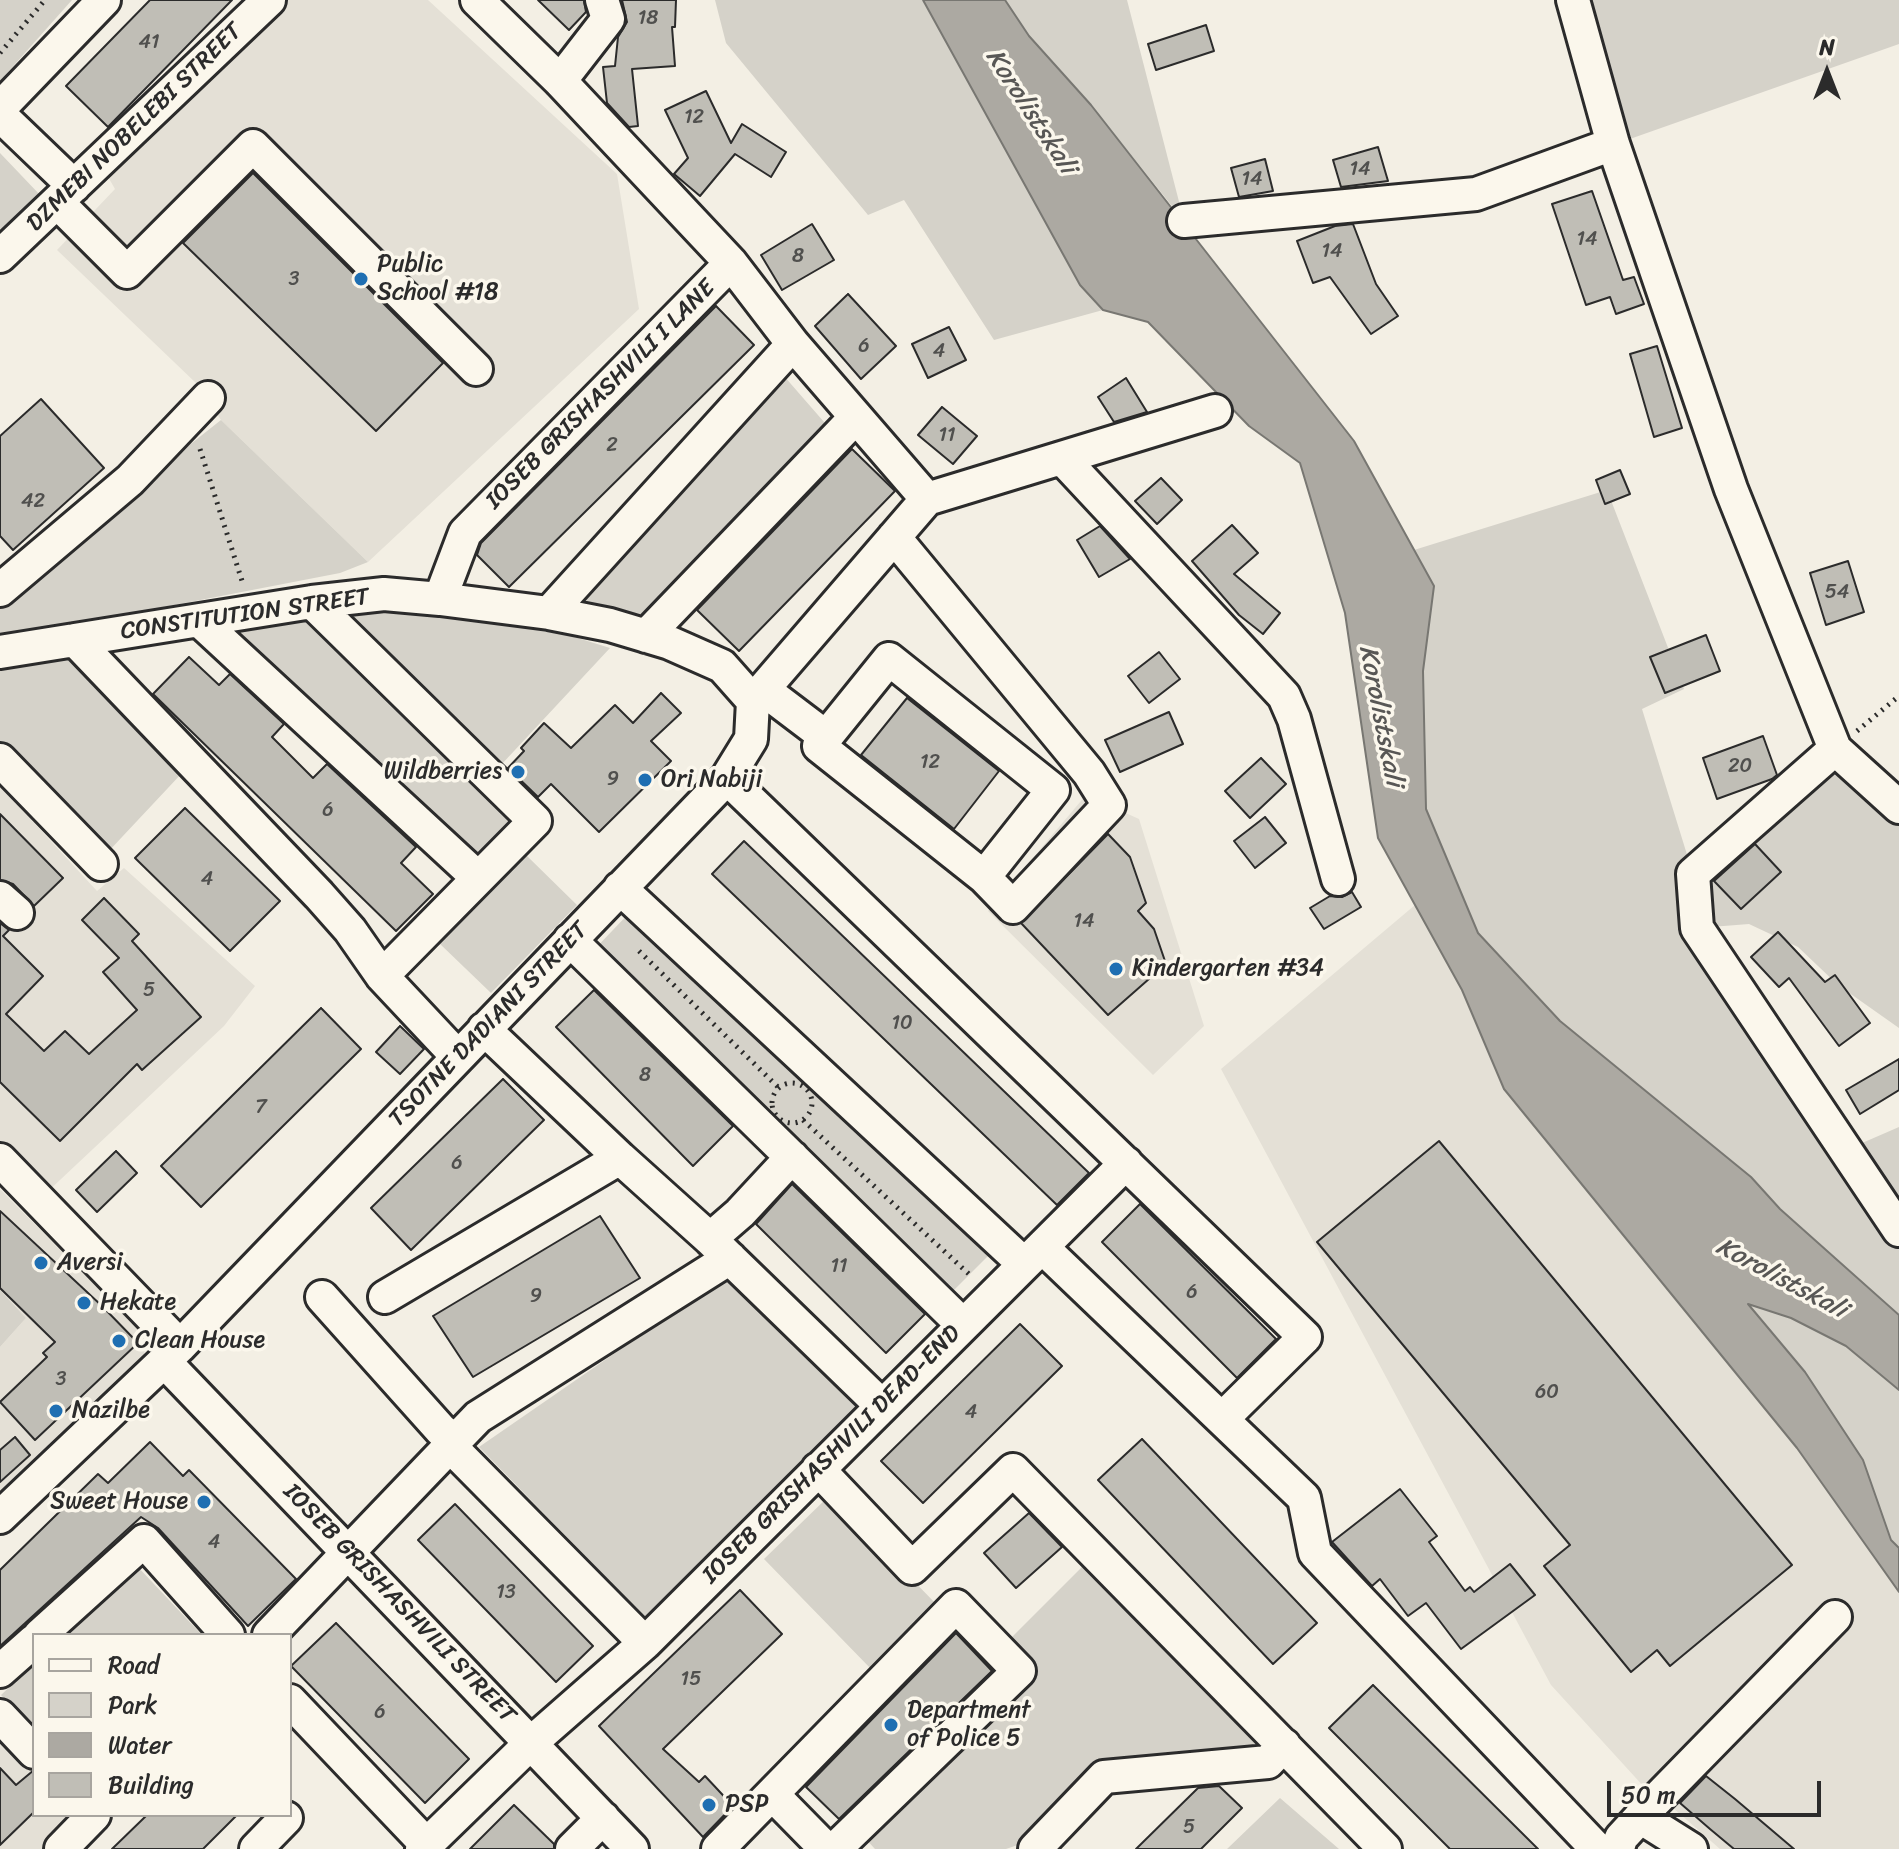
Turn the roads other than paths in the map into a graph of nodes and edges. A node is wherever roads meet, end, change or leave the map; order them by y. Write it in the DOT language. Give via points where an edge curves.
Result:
graph roads {
  1 [pos="104,0"];
  2 [pos="269,0"];
  3 [pos="477,0"];
  4 [pos="602,0"];
  5 [pos="1573,0"];
  6 [pos="560,81"];
  7 [pos="0,108"];
  8 [pos="0,115"];
  9 [pos="1613,144"];
  10 [pos="66,194"];
  11 [pos="1184,221"];
  12 [pos="0,256"];
  13 [pos="731,263"];
  14 [pos="793,344"];
  15 [pos="476,369"];
  16 [pos="199,408"];
  17 [pos="1215,411"];
  18 [pos="856,417"];
  19 [pos="1062,458"];
  20 [pos="927,499"];
  21 [pos="894,537"];
  22 [pos="0,590"];
  23 [pos="440,599"];
  24 [pos="312,602"];
  25 [pos="549,613"];
  26 [pos="200,621"];
  27 [pos="646,636"];
  28 [pos="75,640"];
  29 [pos="0,652"];
  30 [pos="758,696"];
  31 [pos="826,737"];
  32 [pos="1835,749"];
  33 [pos="0,760"];
  34 [pos="727,778"];
  35 [pos="1899,807"];
  36 [pos="101,864"];
  37 [pos="984,877"];
  38 [pos="478,878"];
  39 [pos="1338,879"];
  40 [pos="620,888"];
  41 [pos="570,940"];
  42 [pos="382,976"];
  43 [pos="484,1029"];
  44 [pos="458,1057"];
  45 [pos="792,1157"];
  46 [pos="620,1158"];
  47 [pos="0,1160"];
  48 [pos="1126,1163"];
  49 [pos="1899,1230"];
  50 [pos="720,1249"];
  51 [pos="1033,1255"];
  52 [pos="322,1297"];
  53 [pos="385,1297"];
  54 [pos="963,1325"];
  55 [pos="172,1353"];
  56 [pos="882,1406"];
  57 [pos="1222,1419"];
  58 [pos="452,1443"];
  59 [pos="818,1469"];
  60 [pos="0,1517"];
  61 [pos="349,1553"];
  62 [pos="1835,1617"];
  63 [pos="42,1633"];
  64 [pos="226,1633"];
  65 [pos="271,1633"];
  66 [pos="32,1643"];
  67 [pos="645,1643"];
  68 [pos="0,1671"];
  69 [pos="292,1703"];
  70 [pos="0,1716"];
  71 [pos="532,1742"];
  72 [pos="1284,1745"];
  73 [pos="32,1750"];
  74 [pos="772,1794"];
  75 [pos="1648,1808"];
  76 [pos="92,1817"];
  77 [pos="286,1818"];
  78 [pos="603,1818"];
  79 [pos="424,1847"];
  80 [pos="61,1849"];
  81 [pos="256,1849"];
  82 [pos="572,1849"];
  83 [pos="632,1849"];
  84 [pos="718,1849"];
  85 [pos="826,1849"];
  86 [pos="835,1849"];
  87 [pos="1035,1849"];
  88 [pos="1385,1849"];
  89 [pos="1597,1849"];
  90 [pos="1618,1849"];
  91 [pos="1691,1849"];
  1 -- 7 [label="street"];
  2 -- 10 [label="street, DZMEBI NOBELEBI STREET"];
  3 -- 6 [label="street, IOSEB GRISHASHVILI I LANE"];
  4 -- 6 [label="street" via="608,19"];
  5 -- 9 [label="street"];
  6 -- 13 [label="street, IOSEB GRISHASHVILI I LANE"];
  8 -- 10 [label="street"];
  9 -- 11 [label="street" via="1476,194"];
  9 -- 32 [label="street" via="1731,489"];
  10 -- 12 [label="street, DZMEBI NOBELEBI STREET"];
  10 -- 15 [label="street" via="127,272 253,146"];
  13 -- 14 [label="street"];
  13 -- 23 [label="street, IOSEB GRISHASHVILI I LANE" via="465,533"];
  14 -- 18 [label="street"];
  14 -- 25 [label="street"];
  16 -- 22 [label="street" via="130,480"];
  17 -- 19 [label="street"];
  18 -- 20 [label="street"];
  18 -- 27 [label="street"];
  19 -- 20 [label="street"];
  19 -- 39 [label="street" via="1284,696"];
  20 -- 21 [label="street"];
  21 -- 30 [label="street"];
  21 -- 37 [label="street" via="1089,773 1109,805 1013,907"];
  23 -- 24 [label="street, CONSTITUTION STREET" via="384,594"];
  23 -- 25 [label="street, CONSTITUTION STREET"];
  24 -- 26 [label="street, CONSTITUTION STREET"];
  24 -- 38 [label="street" via="535,821"];
  25 -- 27 [label="street, CONSTITUTION STREET"];
  26 -- 28 [label="street, CONSTITUTION STREET"];
  26 -- 38 [label="street"];
  27 -- 30 [label="street, CONSTITUTION STREET" via="722,666"];
  28 -- 29 [label="street, CONSTITUTION STREET"];
  28 -- 42 [label="street" via="319,895"];
  30 -- 31 [label="street, CONSTITUTION STREET"];
  30 -- 34 [label="street, TSOTNE DADIANI STREET" via="751,739"];
  31 -- 37 [label="street" via="819,746"];
  31 -- 37 [label="street" via="889,659 1053,790"];
  32 -- 35 [label="street"];
  32 -- 49 [label="street" via="1693,874 1697,928"];
  33 -- 36 [label="street"];
  34 -- 40 [label="street, TSOTNE DADIANI STREET"];
  34 -- 48 [label="street"];
  38 -- 42 [label="street"];
  40 -- 41 [label="street, TSOTNE DADIANI STREET"];
  40 -- 51 [label="street"];
  41 -- 43 [label="street, TSOTNE DADIANI STREET"];
  41 -- 45 [label="street"];
  42 -- 44 [label="street"];
  43 -- 44 [label="street, TSOTNE DADIANI STREET"];
  43 -- 46 [label="street"];
  44 -- 55 [label="street, TSOTNE DADIANI STREET"];
  45 -- 50 [label="street" via="740,1213"];
  45 -- 54 [label="street"];
  46 -- 50 [label="street"];
  46 -- 53 [label="street"];
  47 -- 55 [label="street, IOSEB GRISHASHVILI STREET"];
  48 -- 51 [label="street, IOSEB GRISHASHVILI DEAD-END"];
  48 -- 57 [label="street" via="1305,1337"];
  50 -- 56 [label="street"];
  50 -- 58 [label="street" via="478,1417"];
  51 -- 54 [label="street, IOSEB GRISHASHVILI DEAD-END"];
  51 -- 57 [label="street"];
  52 -- 58 [label="street"];
  54 -- 56 [label="street, IOSEB GRISHASHVILI DEAD-END"];
  55 -- 60 [label="street, TSOTNE DADIANI STREET"];
  55 -- 61 [label="street, IOSEB GRISHASHVILI STREET"];
  56 -- 59 [label="street, IOSEB GRISHASHVILI DEAD-END"];
  57 -- 89 [label="street" via="1304,1498 1315,1553"];
  58 -- 61 [label="street"];
  58 -- 67 [label="street"];
  59 -- 67 [label="street, IOSEB GRISHASHVILI DEAD-END"];
  59 -- 72 [label="street" via="912,1568 1013,1470"];
  61 -- 65 [label="street"];
  61 -- 71 [label="street, IOSEB GRISHASHVILI STREET"];
  62 -- 75 [label="street"];
  63 -- 64 [label="street" via="144,1541"];
  66 -- 68 [label="street"];
  67 -- 71 [label="street, IOSEB GRISHASHVILI DEAD-END"];
  69 -- 79 [label="street"];
  70 -- 73 [label="street"];
  71 -- 78 [label="street, IOSEB GRISHASHVILI STREET"];
  71 -- 79 [label="street, IOSEB GRISHASHVILI DEAD-END"];
  72 -- 87 [label="street" via="1268,1762 1104,1777"];
  72 -- 88 [label="street"];
  74 -- 84 [label="street"];
  74 -- 85 [label="street"];
  74 -- 86 [label="street" via="956,1606 1019,1671"];
  75 -- 90 [label="street" via="1621,1838"];
  75 -- 91 [label="street"];
  76 -- 80 [label="street"];
  77 -- 81 [label="street"];
  78 -- 82 [label="street"];
  78 -- 83 [label="street, IOSEB GRISHASHVILI STREET"];
}
